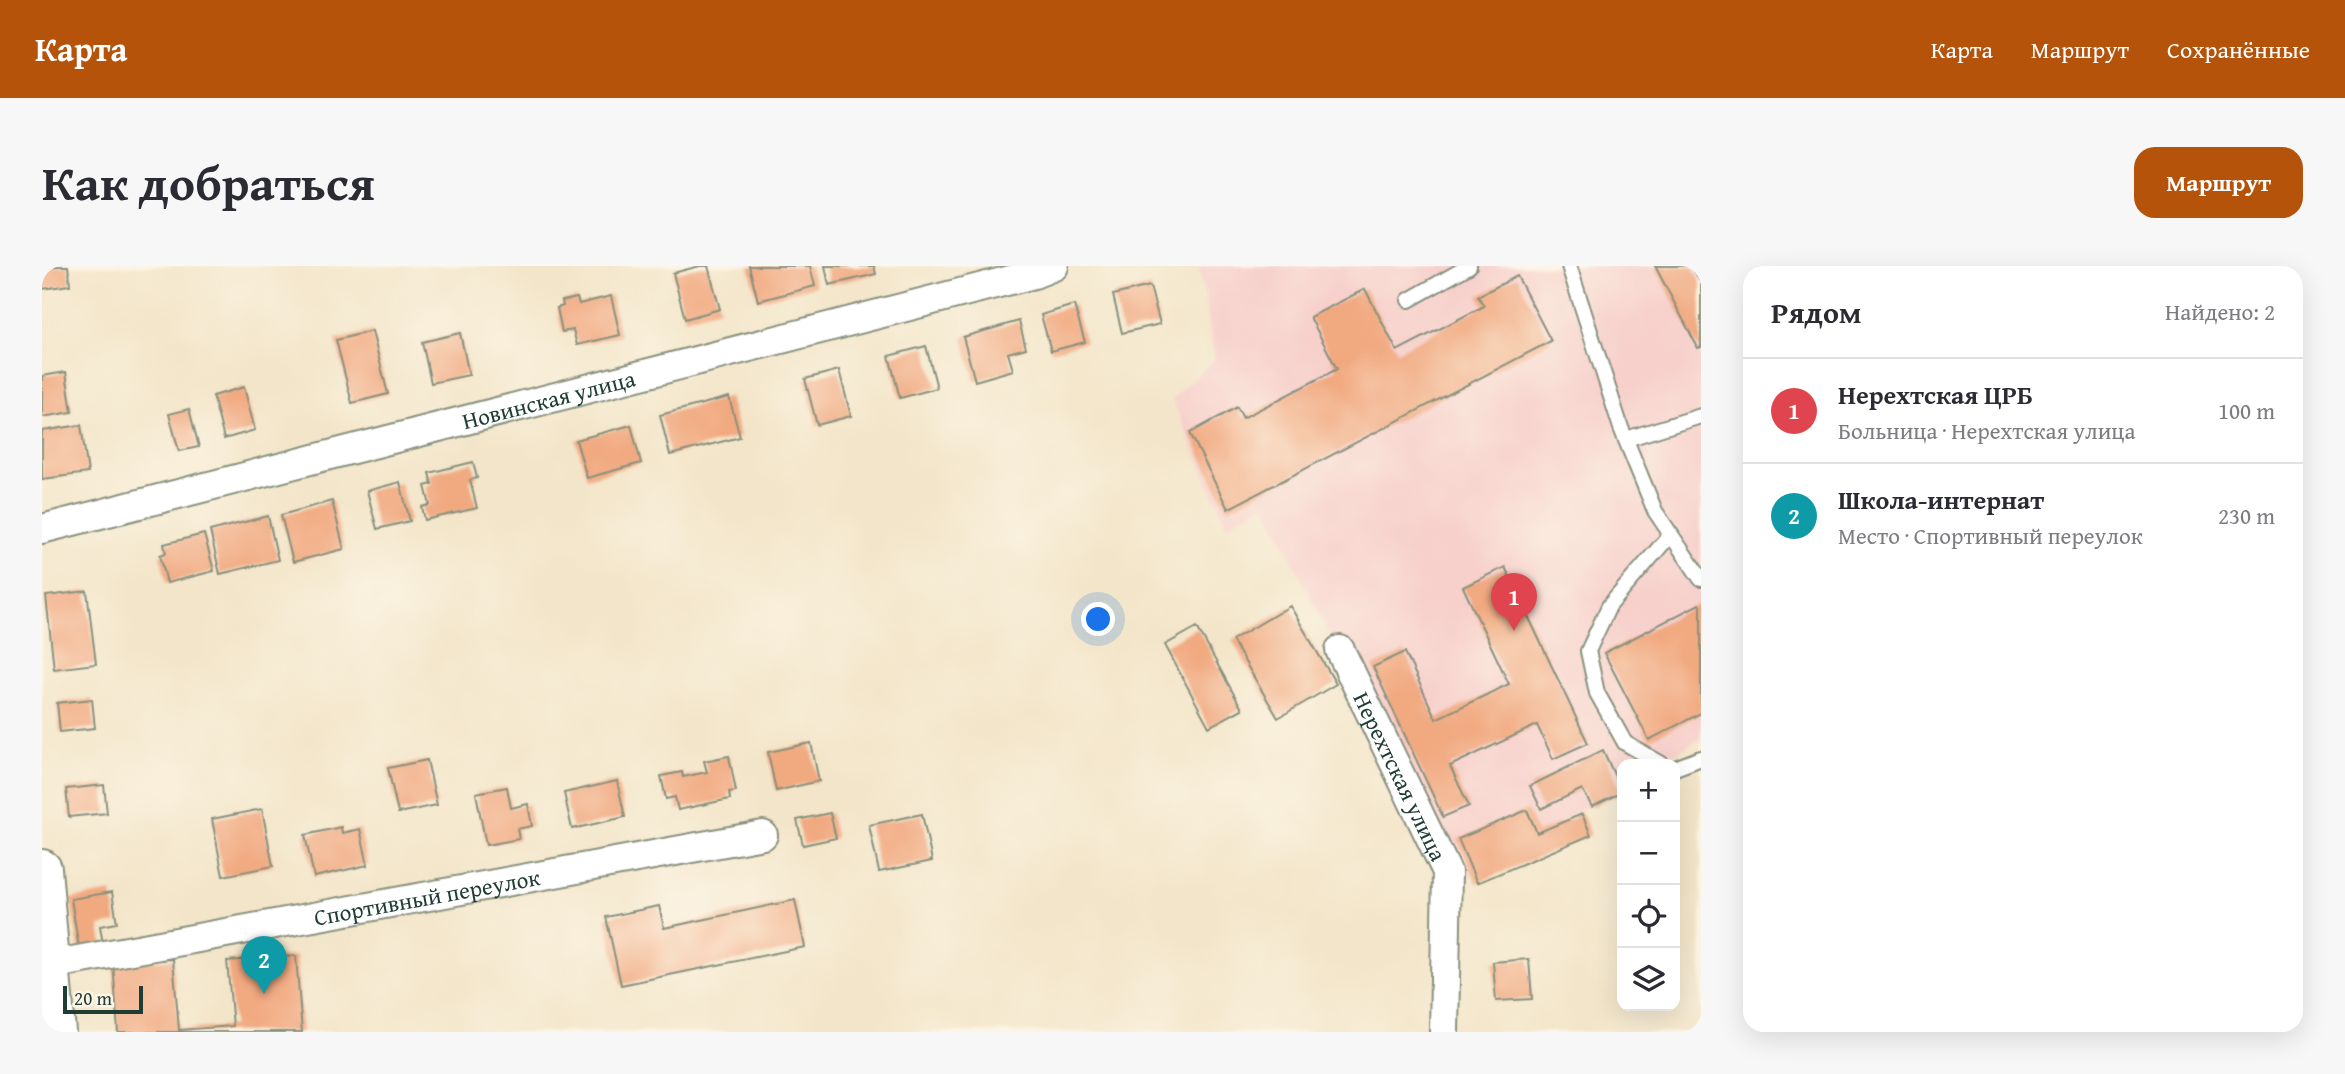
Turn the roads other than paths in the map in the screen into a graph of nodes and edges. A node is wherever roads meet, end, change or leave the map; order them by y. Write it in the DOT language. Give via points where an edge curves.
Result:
graph roads {
  1 [pos="1054,266"];
  2 [pos="1469,266"];
  3 [pos="1569,266"];
  4 [pos="1409,300"];
  5 [pos="1701,416"];
  6 [pos="1626,439"];
  7 [pos="42,529"];
  8 [pos="1671,534"];
  9 [pos="1701,579"];
  10 [pos="1340,650"];
  11 [pos="1701,758"];
  12 [pos="1653,759"];
  13 [pos="1680,766"];
  14 [pos="763,835"];
  15 [pos="42,869"];
  16 [pos="46,944"];
  17 [pos="56,1032"];
  18 [pos="1444,1032"];
  1 -- 7 [label="street, Новинская улица"];
  2 -- 4 [label="lane"];
  3 -- 6 [label="lane"];
  5 -- 6 [label="lane"];
  6 -- 8 [label="lane" via="1655,511"];
  8 -- 9 [label="lane"];
  8 -- 12 [label="lane" via="1609,606 1588,651 1597,693 1625,743"];
  10 -- 18 [label="street, Нерехтская улица" via="1447,872"];
  11 -- 13 [label="lane"];
  14 -- 16 [label="street, Спортивный переулок"];
  15 -- 16 [label="main road"];
  16 -- 17 [label="main road"];
}
